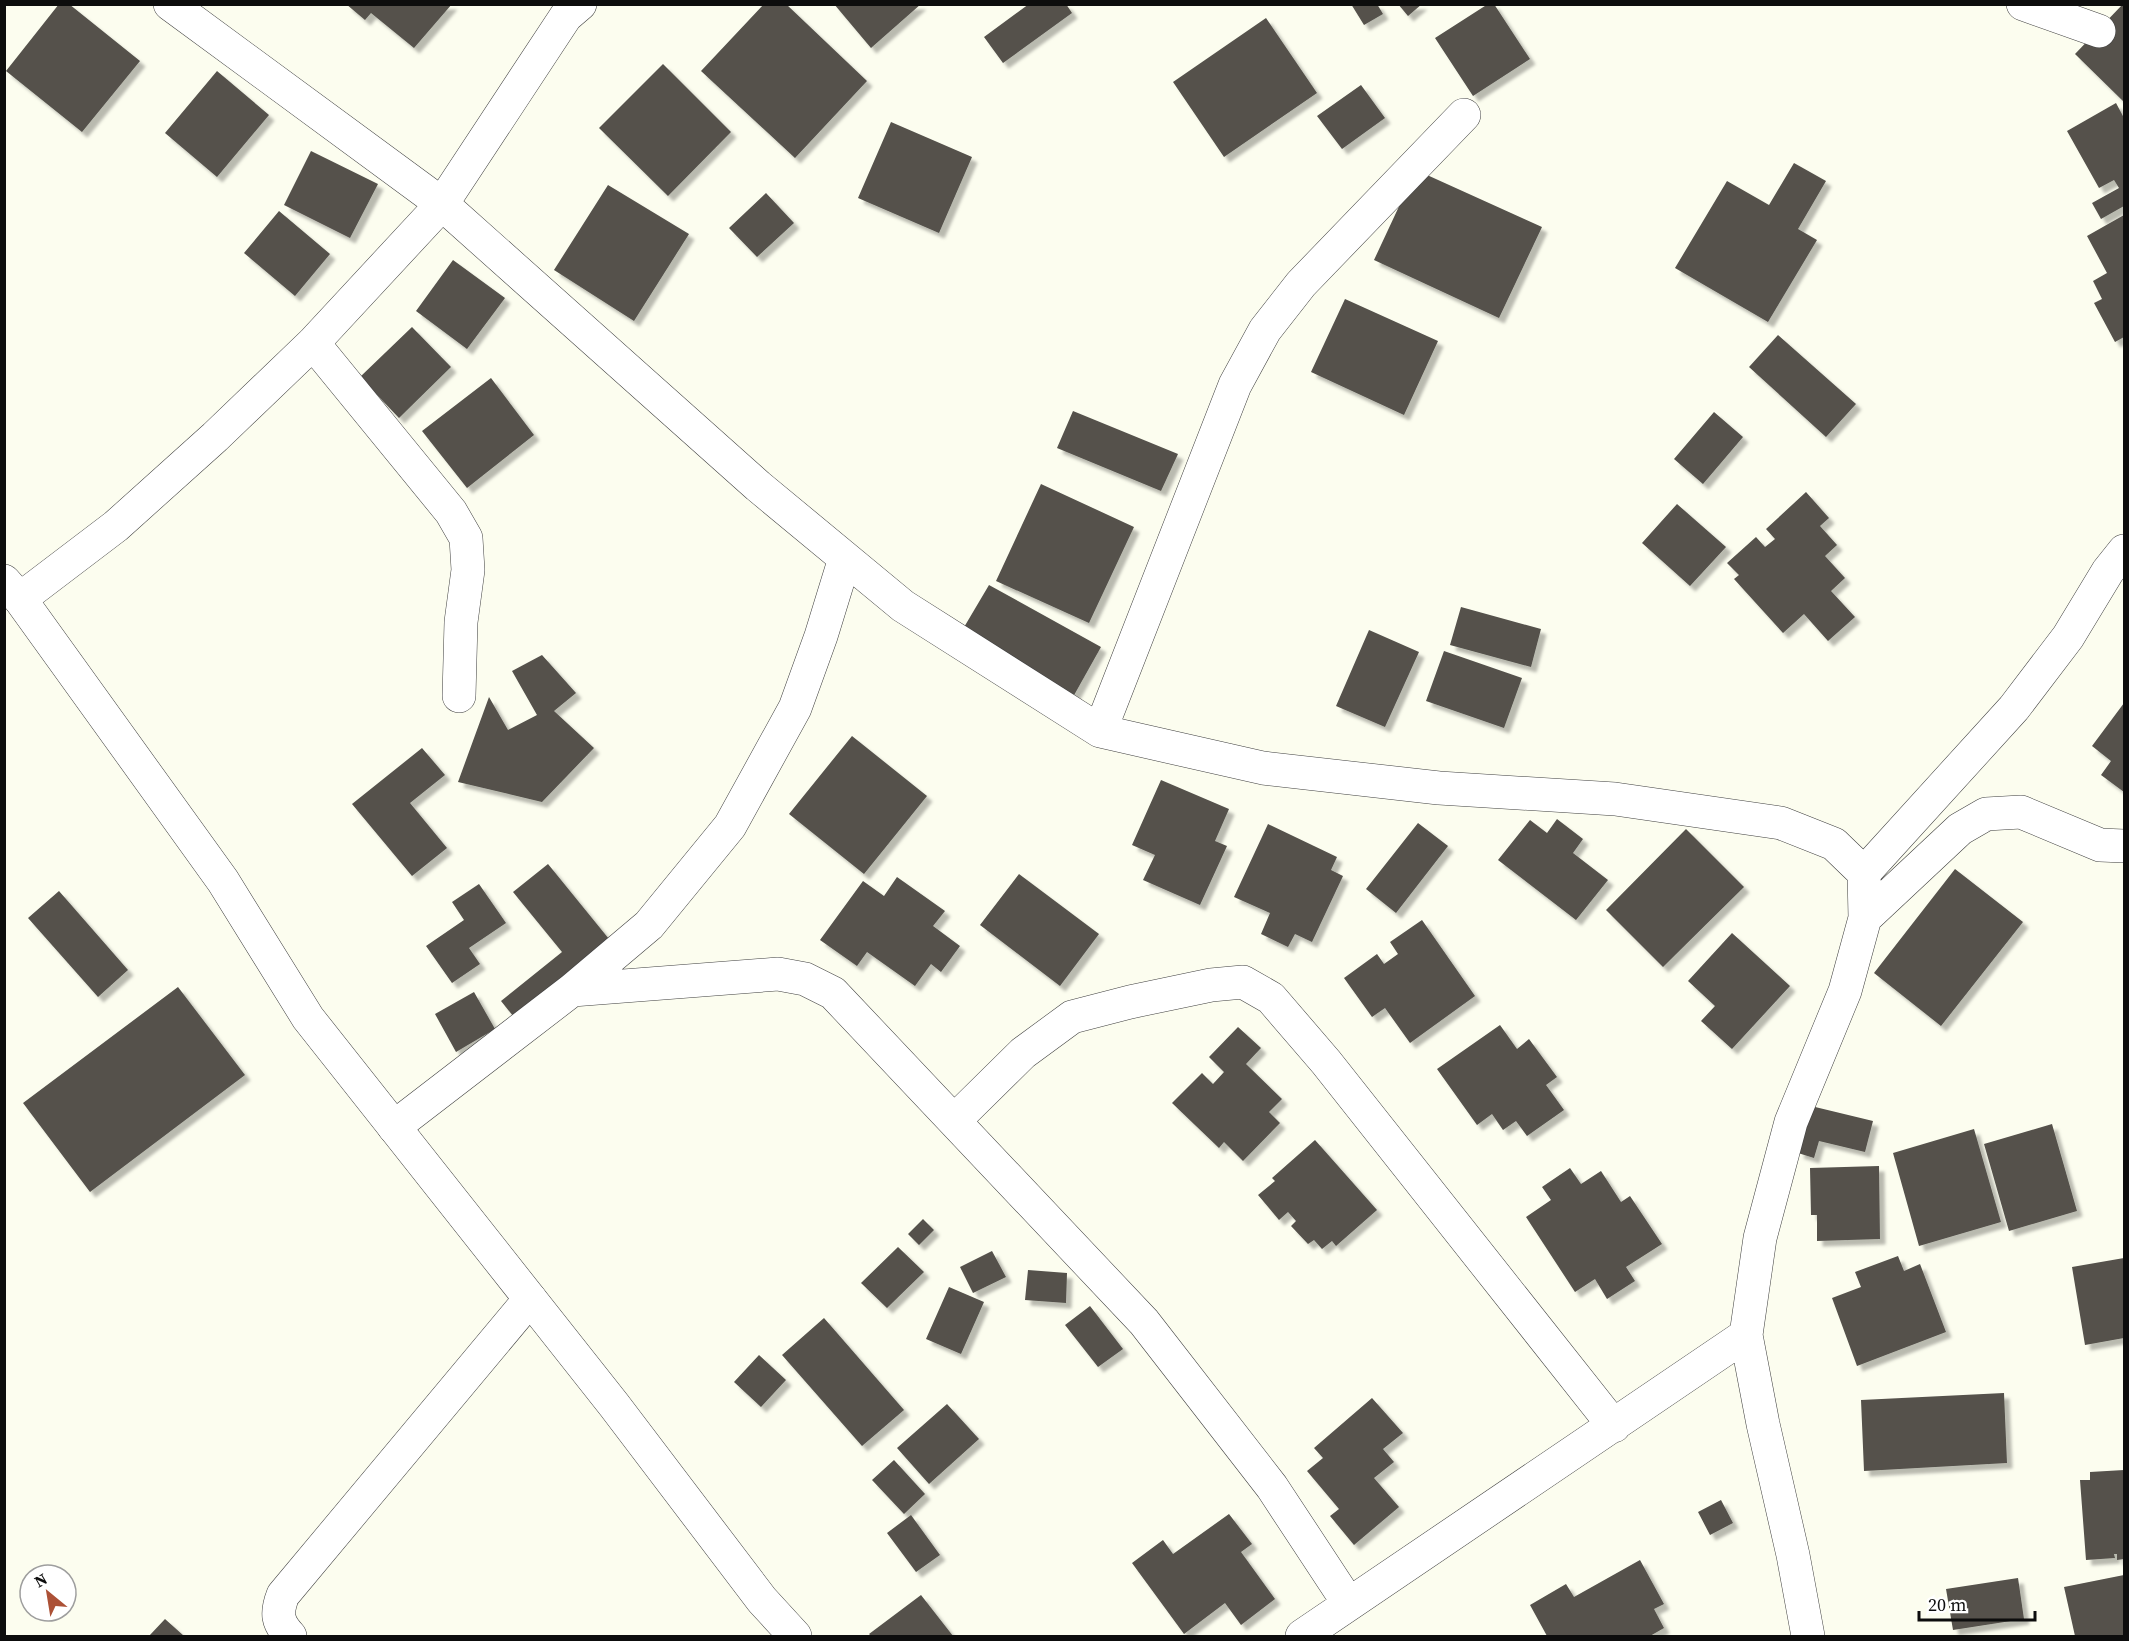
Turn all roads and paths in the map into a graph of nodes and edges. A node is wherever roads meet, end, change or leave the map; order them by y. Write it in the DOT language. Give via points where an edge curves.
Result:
graph roads {
  1 [pos="170,4"];
  2 [pos="2023,4"];
  3 [pos="566,8"];
  4 [pos="2099,31"];
  5 [pos="1464,115"];
  6 [pos="442,204"];
  7 [pos="313,343"];
  8 [pos="2124,551"];
  9 [pos="845,558"];
  10 [pos="12,590"];
  11 [pos="459,696"];
  12 [pos="1100,731"];
  13 [pos="2124,846"];
  14 [pos="1864,873"];
  15 [pos="1865,918"];
  16 [pos="572,990"];
  17 [pos="954,1121"];
  18 [pos="394,1127"];
  19 [pos="530,1299"];
  20 [pos="1746,1335"];
  21 [pos="1614,1426"];
  22 [pos="1349,1604"];
  23 [pos="290,1636"];
  24 [pos="795,1636"];
  25 [pos="1302,1636"];
  26 [pos="1808,1636"];
  1 -- 6 [label="street"];
  2 -- 4 [label="street"];
  3 -- 6 [label="street"];
  5 -- 12 [label="street" via="1301,284 1265,330 1235,385"];
  6 -- 7 [label="street"];
  6 -- 9 [label="street" via="758,486"];
  7 -- 10 [label="street" via="116,526"];
  7 -- 11 [label="street" via="451,512 466,538 468,570 461,622"];
  8 -- 14 [label="street" via="2068,637 2014,708"];
  9 -- 12 [label="street" via="903,606"];
  9 -- 16 [label="street" via="795,708 730,826 649,925"];
  10 -- 18 [label="street" via="223,880 308,1018"];
  12 -- 14 [label="street" via="1263,768 1439,788 1615,800 1781,823 1834,844"];
  13 -- 15 [label="street" via="2100,845 2021,812 1986,814 1960,829"];
  14 -- 15 [label="street"];
  15 -- 20 [label="street" via="1845,991 1791,1122 1760,1238"];
  16 -- 17 [label="street" via="778,974 805,980 833,993"];
  16 -- 18 [label="street"];
  17 -- 21 [label="street" via="1023,1053 1072,1017 1212,985 1243,982 1271,998 1326,1062"];
  17 -- 22 [label="street" via="1144,1322 1272,1486"];
  18 -- 19 [label="street"];
  19 -- 23 [label="street" via="283,1595 278,1607 280,1626"];
  19 -- 24 [label="street" via="762,1600"];
  20 -- 21 [label="street"];
  20 -- 26 [label="street"];
  21 -- 22 [label="street"];
  22 -- 25 [label="street"];
}
